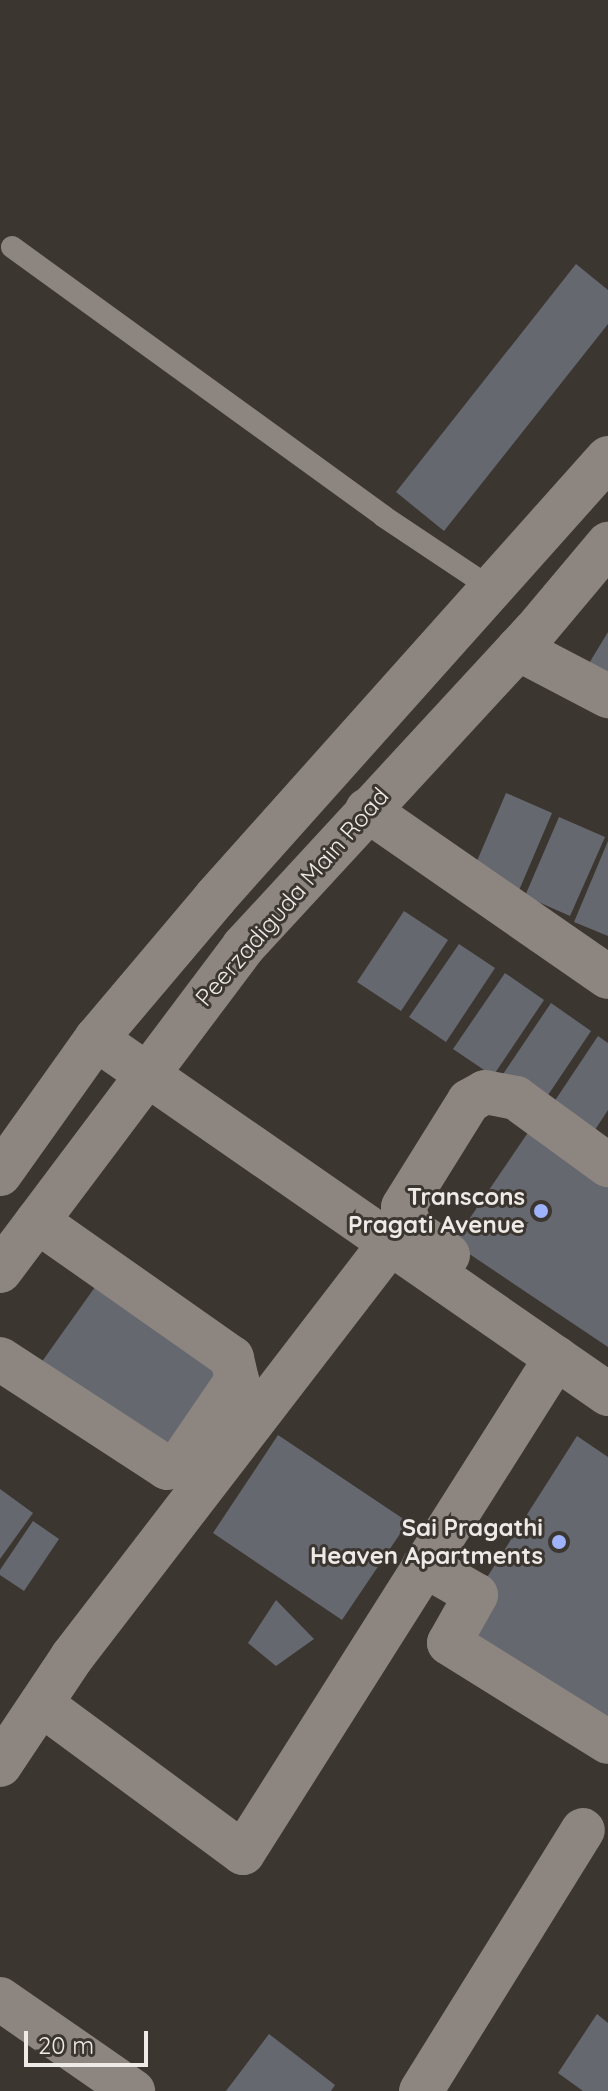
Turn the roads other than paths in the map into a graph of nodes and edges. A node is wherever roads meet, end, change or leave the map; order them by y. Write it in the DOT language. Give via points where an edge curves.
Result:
graph roads {
  1 [pos="12,247"];
  2 [pos="608,458"];
  3 [pos="608,544"];
  4 [pos="494,590"];
  5 [pos="518,649"];
  6 [pos="608,696"];
  7 [pos="367,810"];
  8 [pos="608,977"];
  9 [pos="96,1039"];
  10 [pos="145,1072"];
  11 [pos="608,1165"];
  12 [pos="0,1174"];
  13 [pos="37,1221"];
  14 [pos="391,1242"];
  15 [pos="0,1271"];
  16 [pos="556,1358"];
  17 [pos="0,1359"];
  18 [pos="608,1366"];
  19 [pos="608,1394"];
  20 [pos="424,1565"];
  21 [pos="41,1704"];
  22 [pos="608,1742"];
  23 [pos="0,1765"];
  24 [pos="583,1830"];
  25 [pos="0,1999"];
  26 [pos="85,2078"];
  27 [pos="133,2091"];
  28 [pos="421,2091"];
  1 -- 4 [label="lane" via="383,516"];
  2 -- 4 [label="street"];
  3 -- 5 [label="street, Peerzadiguda Main Road"];
  4 -- 9 [label="street" via="320,778"];
  5 -- 6 [label="street"];
  5 -- 7 [label="street, Peerzadiguda Main Road"];
  7 -- 8 [label="street"];
  7 -- 10 [label="street, Peerzadiguda Main Road" via="243,947"];
  9 -- 10 [label="street"];
  9 -- 12 [label="street"];
  10 -- 13 [label="street, Peerzadiguda Main Road"];
  10 -- 14 [label="street"];
  11 -- 18 [label="street" via="516,1098 485,1092 469,1101 403,1207 411,1229"];
  13 -- 15 [label="street, Peerzadiguda Main Road"];
  13 -- 17 [label="street" via="232,1358 237,1380 179,1465 167,1468"];
  14 -- 16 [label="street"];
  14 -- 21 [label="street"];
  16 -- 19 [label="street"];
  16 -- 20 [label="street"];
  20 -- 21 [label="street" via="243,1853"];
  20 -- 22 [label="street" via="476,1595 449,1643"];
  21 -- 23 [label="street"];
  24 -- 28 [label="street"];
  25 -- 26 [label="street"];
  26 -- 27 [label="street"];
}
